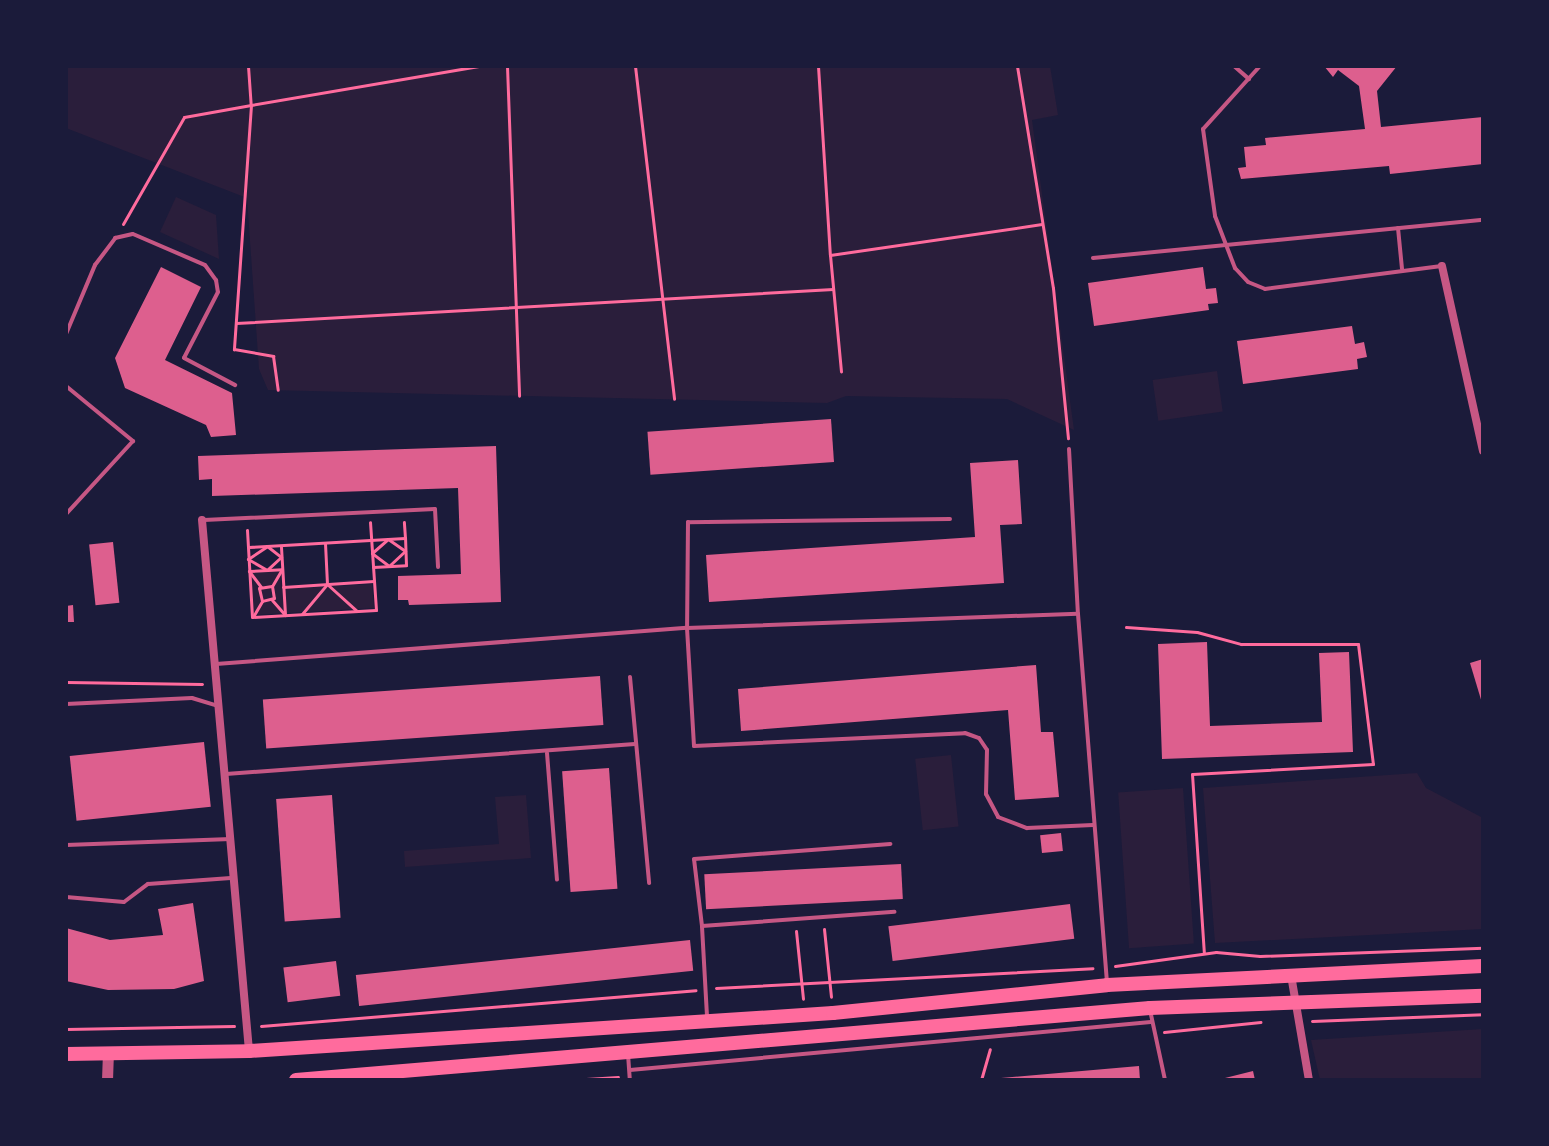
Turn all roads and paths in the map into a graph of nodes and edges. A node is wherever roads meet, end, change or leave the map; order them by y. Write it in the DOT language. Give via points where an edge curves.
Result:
graph roads {
  1 [pos="248,66"];
  2 [pos="479,66"];
  3 [pos="507,66"];
  4 [pos="635,66"];
  5 [pos="818,66"];
  6 [pos="1017,66"];
  7 [pos="1234,66"];
  8 [pos="1260,66"];
  9 [pos="1249,79"];
  10 [pos="251,105"];
  11 [pos="1483,220"];
  12 [pos="1042,224"];
  13 [pos="1398,228"];
  14 [pos="115,238"];
  15 [pos="1222,245"];
  16 [pos="830,255"];
  17 [pos="1093,258"];
  18 [pos="1442,266"];
  19 [pos="1402,269"];
  20 [pos="833,289"];
  21 [pos="664,299"];
  22 [pos="516,308"];
  23 [pos="236,323"];
  24 [pos="66,334"];
  25 [pos="841,371"];
  26 [pos="235,385"];
  27 [pos="66,386"];
  28 [pos="278,390"];
  29 [pos="519,396"];
  30 [pos="674,399"];
  31 [pos="1069,449"];
  32 [pos="1483,451"];
  33 [pos="403,510"];
  34 [pos="370,512"];
  35 [pos="66,514"];
  36 [pos="246,518"];
  37 [pos="950,519"];
  38 [pos="202,520"];
  39 [pos="405,538"];
  40 [pos="388,539"];
  41 [pos="371,540"];
  42 [pos="325,543"];
  43 [pos="267,546"];
  44 [pos="281,546"];
  45 [pos="248,547"];
  46 [pos="405,551"];
  47 [pos="372,553"];
  48 [pos="281,557"];
  49 [pos="248,559"];
  50 [pos="389,566"];
  51 [pos="373,567"];
  52 [pos="438,567"];
  53 [pos="282,569"];
  54 [pos="267,570"];
  55 [pos="249,571"];
  56 [pos="374,581"];
  57 [pos="327,584"];
  58 [pos="272,586"];
  59 [pos="261,587"];
  60 [pos="283,587"];
  61 [pos="272,600"];
  62 [pos="262,601"];
  63 [pos="357,611"];
  64 [pos="1078,614"];
  65 [pos="285,615"];
  66 [pos="302,615"];
  67 [pos="252,617"];
  68 [pos="1126,627"];
  69 [pos="687,628"];
  70 [pos="216,664"];
  71 [pos="630,677"];
  72 [pos="66,682"];
  73 [pos="218,684"];
  74 [pos="66,704"];
  75 [pos="220,707"];
  76 [pos="635,744"];
  77 [pos="547,753"];
  78 [pos="226,774"];
  79 [pos="1094,825"];
  80 [pos="231,839"];
  81 [pos="890,844"];
  82 [pos="66,845"];
  83 [pos="234,878"];
  84 [pos="557,880"];
  85 [pos="649,883"];
  86 [pos="66,897"];
  87 [pos="894,912"];
  88 [pos="823,917"];
  89 [pos="795,919"];
  90 [pos="702,926"];
  91 [pos="1483,948"];
  92 [pos="1204,953"];
  93 [pos="1483,966"];
  94 [pos="1109,968"];
  95 [pos="1291,974"];
  96 [pos="829,982"];
  97 [pos="801,984"];
  98 [pos="1107,985"];
  99 [pos="706,989"];
  100 [pos="1483,996"];
  101 [pos="1292,1001"];
  102 [pos="1150,1015"];
  103 [pos="707,1022"];
  104 [pos="246,1026"];
  105 [pos="66,1029"];
  106 [pos="990,1046"];
  107 [pos="249,1051"];
  108 [pos="628,1052"];
  109 [pos="66,1054"];
  110 [pos="108,1055"];
  111 [pos="630,1070"];
  112 [pos="107,1080"];
  113 [pos="296,1080"];
  114 [pos="630,1080"];
  115 [pos="981,1080"];
  116 [pos="1165,1080"];
  117 [pos="1309,1080"];
  1 -- 10 [label="path"];
  2 -- 10 [label="path"];
  3 -- 22 [label="path"];
  4 -- 21 [label="path"];
  5 -- 16 [label="path"];
  6 -- 12 [label="path"];
  7 -- 9 [label="lane"];
  8 -- 9 [label="lane"];
  9 -- 15 [label="lane" via="1203,129"];
  10 -- 14 [label="path" via="184,117"];
  10 -- 23 [label="path"];
  11 -- 13 [label="lane"];
  12 -- 16 [label="path"];
  12 -- 31 [label="path"];
  13 -- 15 [label="lane"];
  13 -- 19 [label="lane"];
  14 -- 24 [label="lane" via="95,265"];
  14 -- 26 [label="lane" via="147,238 205,265 218,292 184,358"];
  15 -- 17 [label="lane"];
  15 -- 19 [label="lane" via="1248,282 1265,289"];
  16 -- 20 [label="path"];
  18 -- 19 [label="lane"];
  18 -- 32 [label="street"];
  20 -- 21 [label="path"];
  20 -- 25 [label="path"];
  21 -- 22 [label="path"];
  21 -- 30 [label="path"];
  22 -- 23 [label="path"];
  22 -- 29 [label="path"];
  23 -- 28 [label="path" via="234,349 273,356"];
  27 -- 35 [label="lane" via="133,441"];
  31 -- 64 [label="lane"];
  33 -- 34 [label="lane"];
  33 -- 39 [label="path"];
  33 -- 52 [label="lane" via="435,509"];
  34 -- 36 [label="lane"];
  34 -- 41 [label="path"];
  36 -- 38 [label="lane"];
  36 -- 45 [label="path"];
  37 -- 69 [label="lane" via="688,522"];
  38 -- 70 [label="street"];
  39 -- 40 [label="path"];
  39 -- 46 [label="path"];
  40 -- 41 [label="path"];
  40 -- 46 [label="path"];
  40 -- 47 [label="path"];
  41 -- 42 [label="path"];
  41 -- 47 [label="path"];
  42 -- 44 [label="path"];
  42 -- 57 [label="path"];
  43 -- 44 [label="path"];
  43 -- 45 [label="path"];
  43 -- 48 [label="path"];
  43 -- 49 [label="path"];
  44 -- 48 [label="path"];
  45 -- 49 [label="path"];
  46 -- 50 [label="path"];
  46 -- 50 [label="path" via="406,565"];
  47 -- 50 [label="path"];
  47 -- 51 [label="path"];
  48 -- 53 [label="path"];
  48 -- 54 [label="path"];
  49 -- 54 [label="path"];
  49 -- 55 [label="path"];
  50 -- 51 [label="path"];
  51 -- 56 [label="path"];
  53 -- 54 [label="path"];
  53 -- 58 [label="path"];
  53 -- 60 [label="path"];
  54 -- 55 [label="path"];
  55 -- 59 [label="path"];
  55 -- 67 [label="path"];
  56 -- 57 [label="path"];
  56 -- 63 [label="path" via="376,610"];
  57 -- 60 [label="path"];
  57 -- 63 [label="path"];
  57 -- 66 [label="path"];
  58 -- 59 [label="path"];
  58 -- 61 [label="path"];
  59 -- 62 [label="path"];
  60 -- 65 [label="path"];
  61 -- 62 [label="path"];
  61 -- 65 [label="path"];
  62 -- 67 [label="path"];
  63 -- 66 [label="path"];
  64 -- 69 [label="lane"];
  64 -- 79 [label="lane"];
  65 -- 66 [label="path"];
  65 -- 67 [label="path"];
  68 -- 92 [label="path" via="1197,632 1241,644 1358,644 1373,764 1192,774"];
  69 -- 70 [label="lane"];
  69 -- 79 [label="lane" via="694,746 965,733 979,738 987,750 986,794 998,817 1027,828"];
  70 -- 73 [label="street"];
  71 -- 76 [label="lane"];
  72 -- 73 [label="path"];
  73 -- 75 [label="street"];
  74 -- 75 [label="lane" via="192,698"];
  75 -- 78 [label="street"];
  76 -- 77 [label="lane"];
  76 -- 85 [label="lane"];
  77 -- 78 [label="lane"];
  77 -- 84 [label="lane"];
  78 -- 80 [label="street"];
  79 -- 94 [label="lane"];
  80 -- 82 [label="lane"];
  80 -- 83 [label="street"];
  81 -- 90 [label="lane" via="694,859"];
  83 -- 86 [label="lane" via="148,884 124,902"];
  83 -- 104 [label="street"];
  87 -- 88 [label="lane"];
  88 -- 89 [label="lane"];
  88 -- 96 [label="path"];
  89 -- 90 [label="lane"];
  89 -- 97 [label="path"];
  90 -- 99 [label="lane"];
  91 -- 92 [label="path" via="1260,956"];
  92 -- 94 [label="path"];
  93 -- 95 [label="main road"];
  94 -- 96 [label="path"];
  94 -- 98 [label="lane"];
  95 -- 98 [label="main road"];
  95 -- 101 [label="street"];
  96 -- 97 [label="path"];
  97 -- 99 [label="path"];
  98 -- 103 [label="main road"];
  99 -- 103 [label="lane"];
  99 -- 104 [label="path"];
  100 -- 101 [label="main road"];
  101 -- 102 [label="main road"];
  101 -- 117 [label="street"];
  102 -- 108 [label="main road"];
  102 -- 111 [label="lane"];
  102 -- 116 [label="lane"];
  103 -- 107 [label="main road"];
  104 -- 105 [label="path"];
  104 -- 107 [label="street"];
  106 -- 115 [label="path"];
  107 -- 110 [label="main road"];
  108 -- 111 [label="lane"];
  108 -- 113 [label="main road"];
  109 -- 110 [label="main road"];
  110 -- 112 [label="street"];
  111 -- 114 [label="lane"];
}
